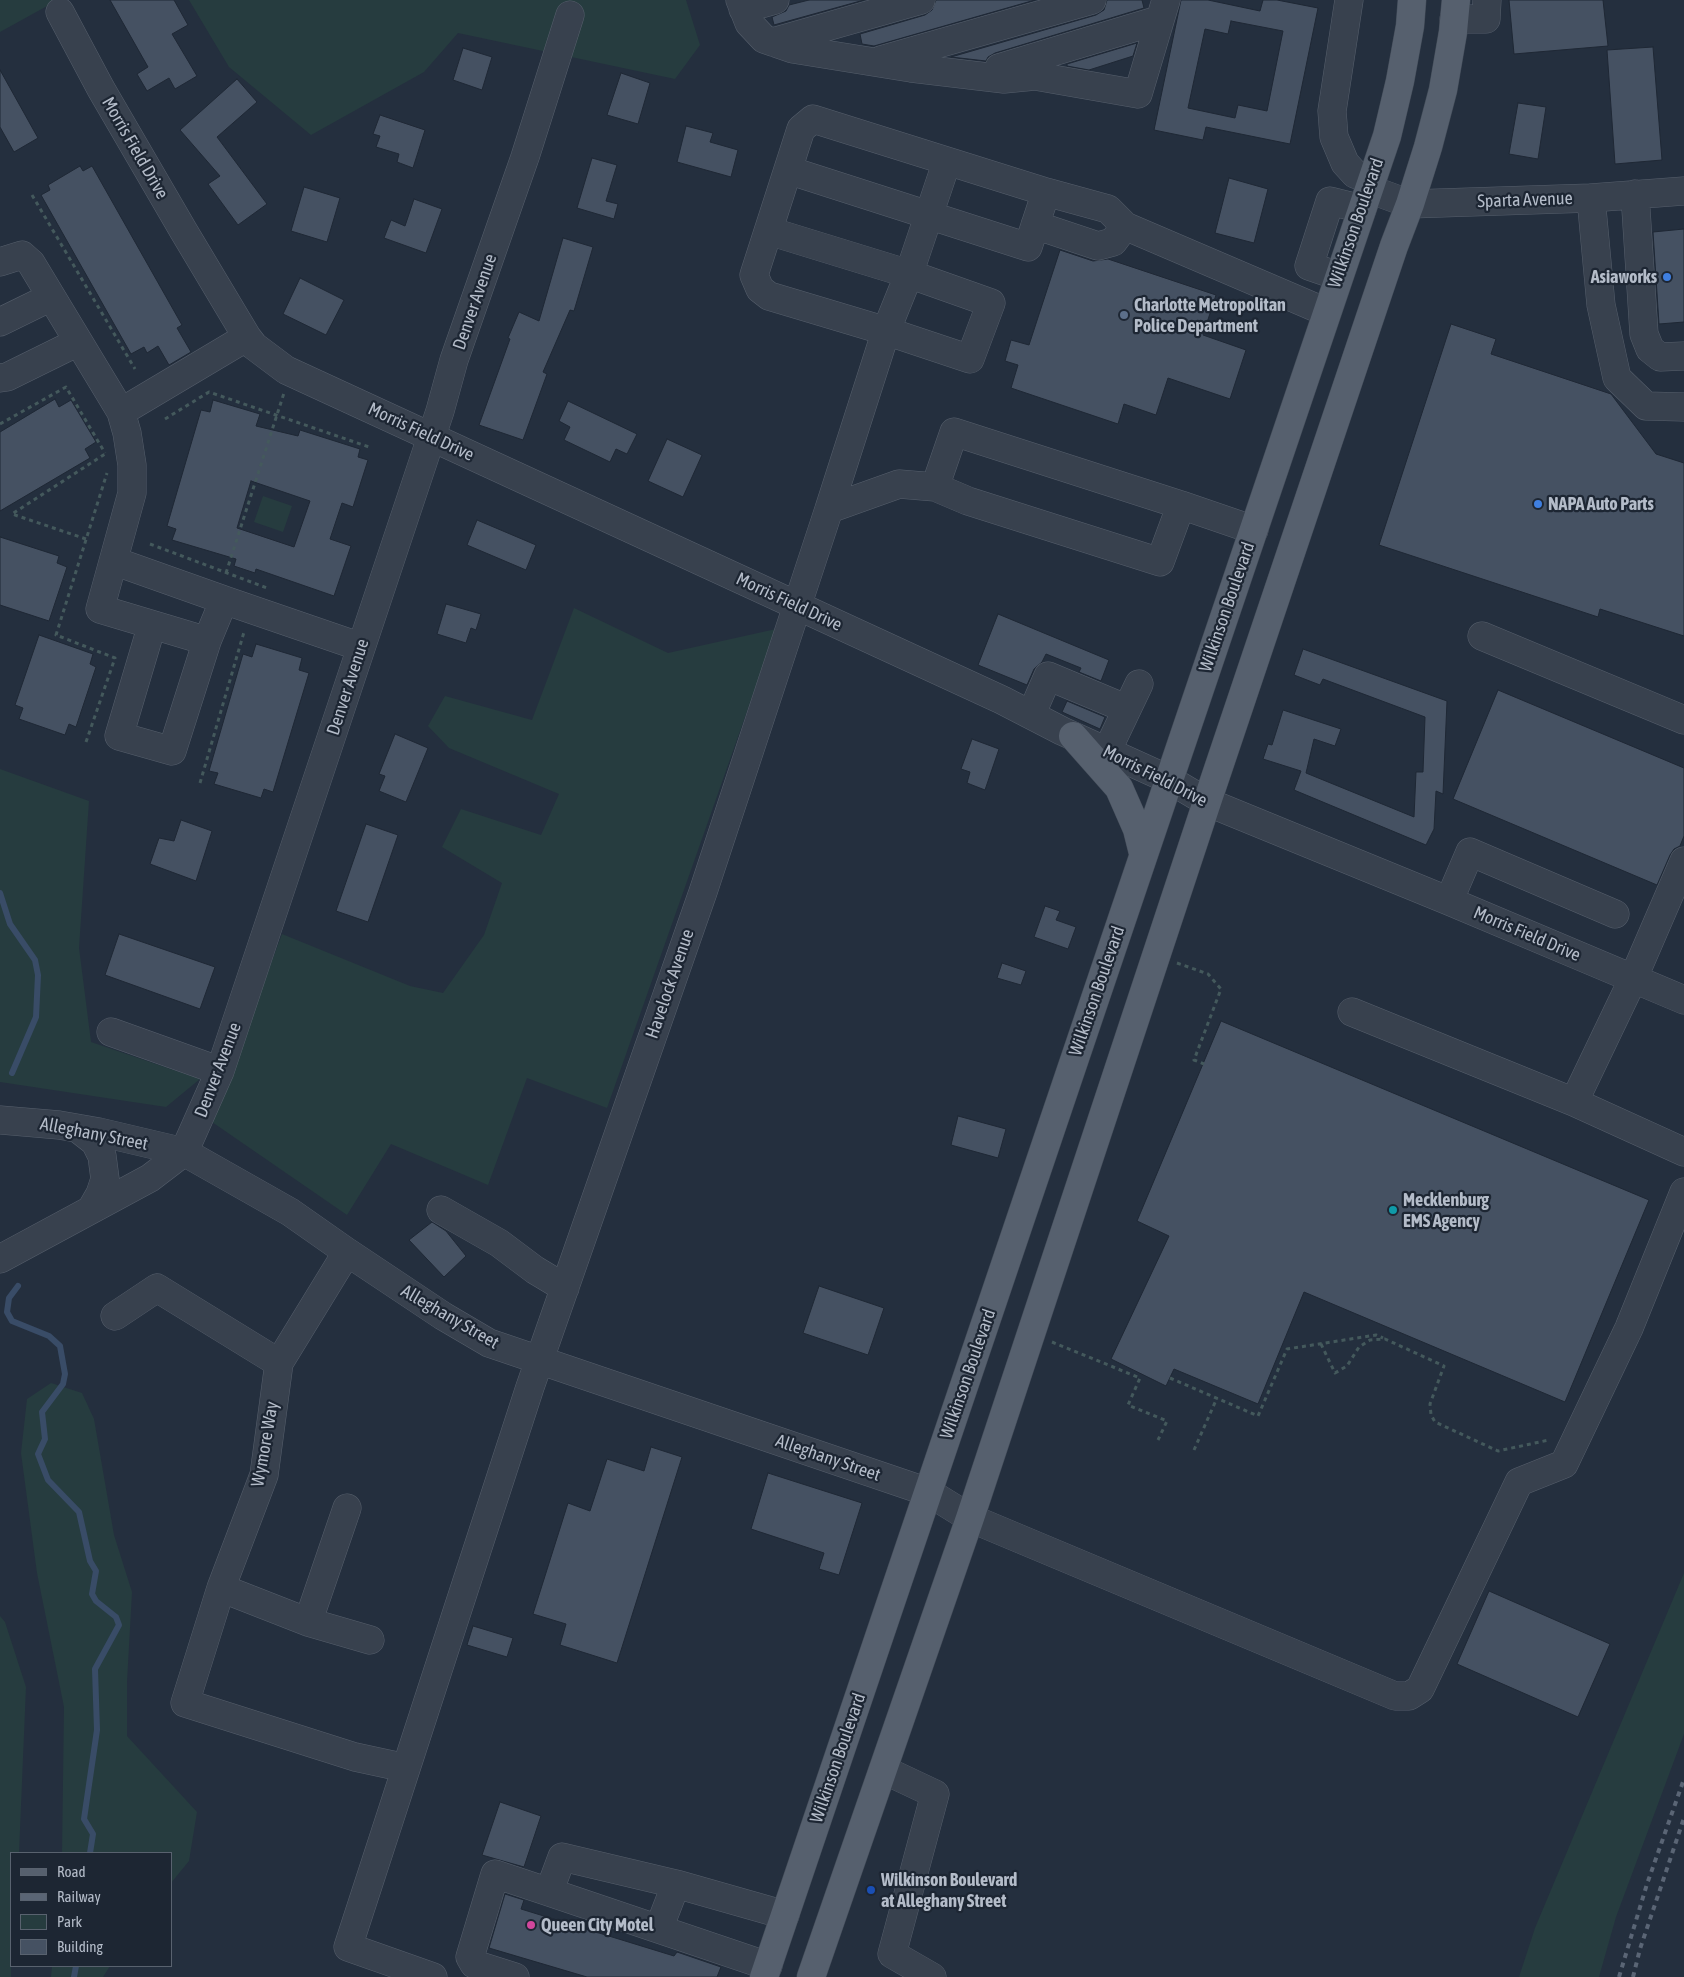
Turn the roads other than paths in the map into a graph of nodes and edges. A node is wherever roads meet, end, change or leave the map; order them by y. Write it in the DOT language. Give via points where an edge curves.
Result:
graph roads {
  1 [pos="775,0"];
  2 [pos="921,0"];
  3 [pos="1092,0"];
  4 [pos="1349,0"];
  5 [pos="1412,0"];
  6 [pos="1487,0"];
  7 [pos="742,4"];
  8 [pos="1163,10"];
  9 [pos="1455,10"];
  10 [pos="60,12"];
  11 [pos="570,15"];
  12 [pos="772,42"];
  13 [pos="873,62"];
  14 [pos="973,75"];
  15 [pos="946,160"];
  16 [pos="788,170"];
  17 [pos="1684,191"];
  18 [pos="1046,192"];
  19 [pos="1367,193"];
  20 [pos="1635,194"];
  21 [pos="1591,198"];
  22 [pos="1410,204"];
  23 [pos="928,216"];
  24 [pos="1035,225"];
  25 [pos="1125,226"];
  26 [pos="769,231"];
  27 [pos="0,262"];
  28 [pos="909,274"];
  29 [pos="51,297"];
  30 [pos="1326,312"];
  31 [pos="0,322"];
  32 [pos="886,331"];
  33 [pos="247,336"];
  34 [pos="78,342"];
  35 [pos="1684,356"];
  36 [pos="0,378"];
  37 [pos="1684,407"];
  38 [pos="121,412"];
  39 [pos="430,436"];
  40 [pos="935,487"];
  41 [pos="1181,505"];
  42 [pos="829,510"];
  43 [pos="1254,530"];
  44 [pos="114,561"];
  45 [pos="224,600"];
  46 [pos="796,606"];
  47 [pos="152,625"];
  48 [pos="1482,636"];
  49 [pos="207,641"];
  50 [pos="361,647"];
  51 [pos="1139,684"];
  52 [pos="1127,710"];
  53 [pos="1031,715"];
  54 [pos="1684,720"];
  55 [pos="1073,736"];
  56 [pos="1108,752"];
  57 [pos="1168,779"];
  58 [pos="1206,802"];
  59 [pos="1143,853"];
  60 [pos="1684,861"];
  61 [pos="1449,901"];
  62 [pos="1615,914"];
  63 [pos="1633,979"];
  64 [pos="1684,1000"];
  65 [pos="1352,1012"];
  66 [pos="111,1032"];
  67 [pos="220,1071"];
  68 [pos="1574,1102"];
  69 [pos="0,1120"];
  70 [pos="77,1128"];
  71 [pos="184,1152"];
  72 [pos="1684,1152"];
  73 [pos="1684,1192"];
  74 [pos="92,1208"];
  75 [pos="441,1210"];
  76 [pos="347,1252"];
  77 [pos="0,1259"];
  78 [pos="565,1288"];
  79 [pos="115,1316"];
  80 [pos="540,1361"];
  81 [pos="279,1363"];
  82 [pos="928,1492"];
  83 [pos="347,1508"];
  84 [pos="970,1518"];
  85 [pos="221,1588"];
  86 [pos="308,1622"];
  87 [pos="370,1640"];
  88 [pos="406,1768"];
  89 [pos="884,1770"];
  90 [pos="676,1884"];
  91 [pos="549,1892"];
  92 [pos="785,1914"];
  93 [pos="659,1928"];
  94 [pos="766,1972"];
  95 [pos="434,1977"];
  96 [pos="515,1977"];
  97 [pos="811,1977"];
  98 [pos="932,1977"];
  1 -- 7 [label="street"];
  2 -- 12 [label="street"];
  3 -- 13 [label="street"];
  4 -- 19 [label="street, Sparta Avenue" via="1332,110 1334,137 1345,163"];
  5 -- 19 [label="main road, Wilkinson Boulevard" via="1400,81 1387,136"];
  6 -- 9 [label="street" via="1486,19"];
  7 -- 12 [label="street" via="749,23 764,39"];
  8 -- 14 [label="street"];
  8 -- 14 [label="street" via="1138,94 1035,76 1004,79"];
  9 -- 22 [label="main road" via="1443,90"];
  10 -- 33 [label="street, Morris Field Drive" via="106,97"];
  11 -- 39 [label="street, Denver Avenue"];
  12 -- 13 [label="street" via="793,49"];
  13 -- 14 [label="street"];
  15 -- 16 [label="street" via="813,119 801,129"];
  15 -- 18 [label="street"];
  15 -- 23 [label="street, Havelock Avenue"];
  16 -- 23 [label="street"];
  16 -- 26 [label="street"];
  17 -- 20 [label="street, Sparta Avenue"];
  18 -- 24 [label="street"];
  18 -- 25 [label="street" via="1108,209"];
  19 -- 22 [label="street, Sparta Avenue"];
  19 -- 30 [label="main road, Wilkinson Boulevard"];
  20 -- 21 [label="street, Sparta Avenue"];
  20 -- 35 [label="street" via="1644,334 1650,348 1660,357"];
  21 -- 22 [label="street, Sparta Avenue"];
  21 -- 37 [label="street" via="1601,306 1617,378 1646,406"];
  22 -- 58 [label="main road"];
  23 -- 24 [label="street" via="1028,247"];
  23 -- 28 [label="street, Havelock Avenue"];
  24 -- 25 [label="street" via="1098,246 1113,242"];
  25 -- 30 [label="street"];
  26 -- 28 [label="street"];
  26 -- 32 [label="street" via="754,275 760,289 769,296"];
  27 -- 29 [label="street" via="22,255 31,263"];
  28 -- 32 [label="street, Havelock Avenue"];
  28 -- 32 [label="street" via="991,303 970,359"];
  29 -- 31 [label="street"];
  29 -- 34 [label="street"];
  30 -- 43 [label="main road, Wilkinson Boulevard"];
  32 -- 42 [label="street, Havelock Avenue"];
  33 -- 38 [label="street"];
  33 -- 39 [label="street, Morris Field Drive" via="254,346 286,370"];
  34 -- 36 [label="street"];
  34 -- 38 [label="street"];
  38 -- 44 [label="street" via="132,465 132,493"];
  39 -- 46 [label="street, Morris Field Drive"];
  39 -- 50 [label="street, Denver Avenue"];
  40 -- 41 [label="street" via="954,432"];
  40 -- 41 [label="street" via="968,501 1160,562"];
  40 -- 42 [label="street" via="899,484"];
  41 -- 43 [label="street"];
  42 -- 46 [label="street, Havelock Avenue"];
  43 -- 57 [label="main road, Wilkinson Boulevard"];
  44 -- 45 [label="street"];
  44 -- 47 [label="street" via="100,609"];
  45 -- 49 [label="street"];
  45 -- 50 [label="street"];
  46 -- 53 [label="street, Morris Field Drive"];
  46 -- 78 [label="street, Havelock Avenue" via="702,892"];
  47 -- 49 [label="street"];
  47 -- 49 [label="street" via="119,736 163,749 172,751"];
  48 -- 54 [label="street"];
  50 -- 67 [label="street, Denver Avenue"];
  51 -- 52 [label="street"];
  52 -- 53 [label="street" via="1048,676"];
  52 -- 56 [label="street"];
  53 -- 55 [label="street, Morris Field Drive"];
  55 -- 56 [label="street, Morris Field Drive"];
  55 -- 59 [label="main road" via="1119,788 1137,829"];
  56 -- 57 [label="street, Morris Field Drive"];
  57 -- 58 [label="street, Morris Field Drive"];
  57 -- 59 [label="main road, Wilkinson Boulevard"];
  58 -- 61 [label="street, Morris Field Drive"];
  58 -- 84 [label="main road"];
  59 -- 82 [label="main road, Wilkinson Boulevard"];
  60 -- 63 [label="street"];
  61 -- 62 [label="street" via="1470,852"];
  61 -- 63 [label="street, Morris Field Drive"];
  63 -- 64 [label="street, Morris Field Drive"];
  63 -- 68 [label="street"];
  65 -- 68 [label="street"];
  66 -- 67 [label="street"];
  67 -- 71 [label="street, Denver Avenue"];
  68 -- 72 [label="street"];
  69 -- 70 [label="street, Alleghany Street"];
  70 -- 71 [label="street, Alleghany Street"];
  70 -- 74 [label="street" via="95,1142 102,1156 105,1179"];
  71 -- 74 [label="street, Denver Avenue" via="150,1178"];
  71 -- 76 [label="street, Alleghany Street" via="290,1212"];
  73 -- 84 [label="street, Alleghany Street" via="1629,1328 1564,1464 1519,1482 1420,1689 1409,1696 1396,1696 1374,1689"];
  74 -- 77 [label="street, Denver Avenue"];
  75 -- 78 [label="street" via="499,1243"];
  76 -- 80 [label="street, Alleghany Street" via="488,1343"];
  76 -- 81 [label="street, Wymore Way"];
  78 -- 80 [label="street, Havelock Avenue"];
  79 -- 81 [label="street" via="158,1288"];
  80 -- 82 [label="street, Alleghany Street"];
  80 -- 88 [label="street, Havelock Avenue"];
  81 -- 85 [label="street, Wymore Way" via="264,1475"];
  82 -- 84 [label="street, Alleghany Street"];
  82 -- 92 [label="main road, Wilkinson Boulevard"];
  83 -- 86 [label="street"];
  84 -- 89 [label="main road"];
  85 -- 86 [label="street"];
  85 -- 88 [label="street, Wymore Way" via="185,1703 355,1757"];
  86 -- 87 [label="street"];
  88 -- 95 [label="street, Havelock Avenue" via="348,1948"];
  89 -- 97 [label="main road"];
  89 -- 98 [label="street" via="935,1794 892,1954"];
  90 -- 91 [label="street" via="562,1858"];
  90 -- 92 [label="street"];
  90 -- 93 [label="street"];
  91 -- 93 [label="street"];
  91 -- 96 [label="street" via="495,1874 470,1957 474,1964"];
  92 -- 94 [label="main road, Wilkinson Boulevard"];
  93 -- 94 [label="street"];
}
